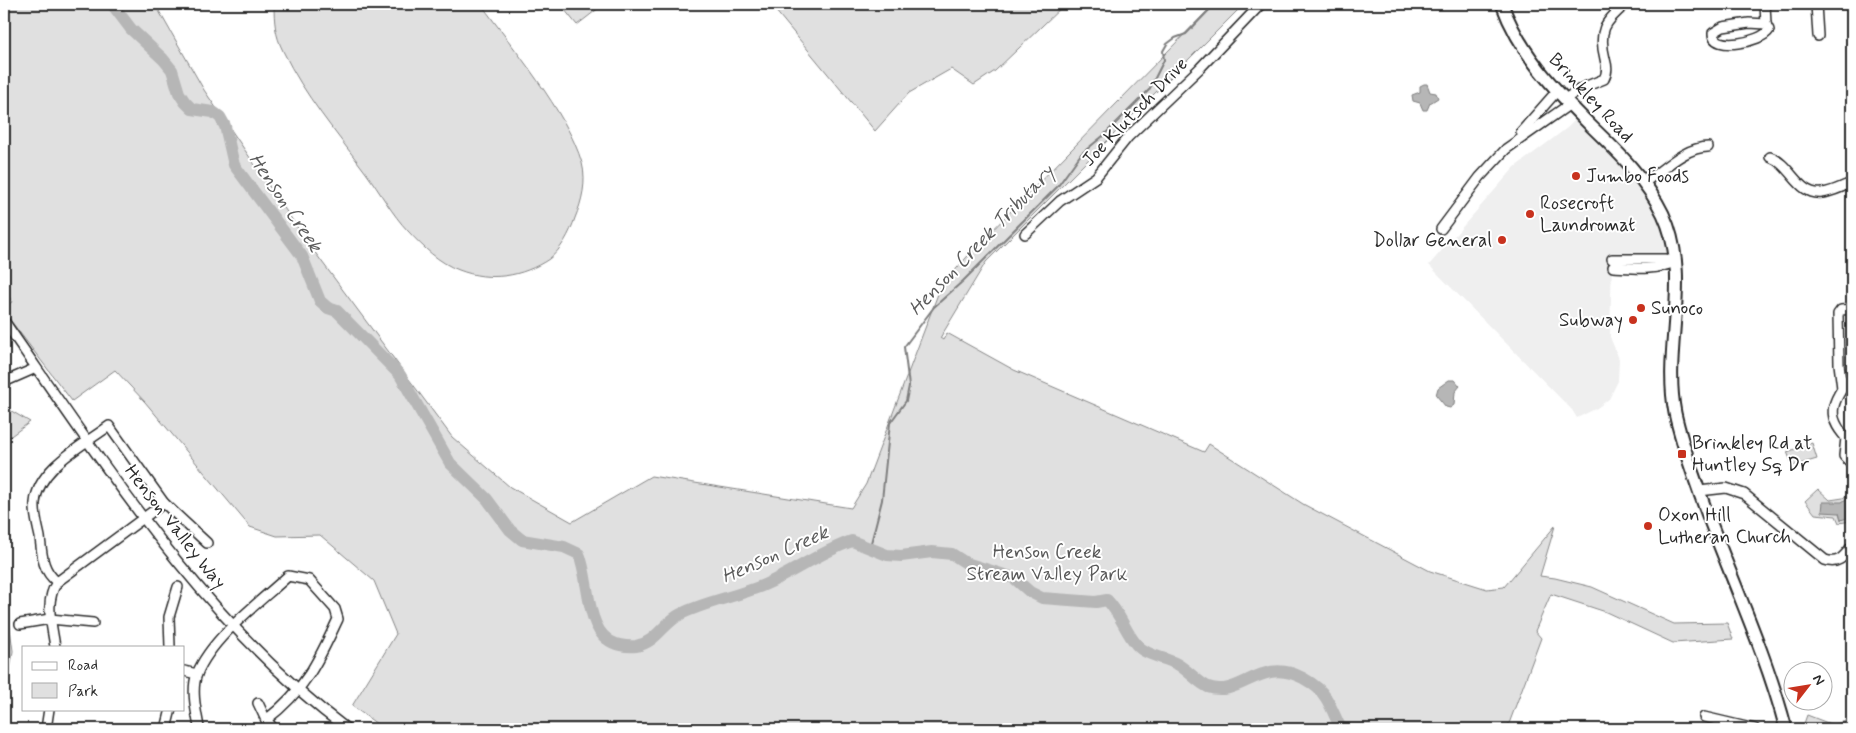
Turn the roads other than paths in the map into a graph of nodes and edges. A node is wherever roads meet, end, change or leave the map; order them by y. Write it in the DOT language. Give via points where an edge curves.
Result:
graph roads {
  1 [pos="1262,4"];
  2 [pos="1502,4"];
  3 [pos="1626,4"];
  4 [pos="1765,4"];
  5 [pos="1816,4"];
  6 [pos="1766,24"];
  7 [pos="1818,36"];
  8 [pos="1564,98"];
  9 [pos="1514,142"];
  10 [pos="1708,147"];
  11 [pos="1770,157"];
  12 [pos="1644,182"];
  13 [pos="1852,183"];
  14 [pos="1441,229"];
  15 [pos="1025,234"];
  16 [pos="1675,262"];
  17 [pos="1612,263"];
  18 [pos="1852,309"];
  19 [pos="4,321"];
  20 [pos="36,368"];
  21 [pos="1852,375"];
  22 [pos="4,382"];
  23 [pos="1842,388"];
  24 [pos="89,441"];
  25 [pos="1849,441"];
  26 [pos="1852,464"];
  27 [pos="1699,491"];
  28 [pos="164,503"];
  29 [pos="146,518"];
  30 [pos="207,543"];
  31 [pos="1852,546"];
  32 [pos="57,582"];
  33 [pos="178,587"];
  34 [pos="50,619"];
  35 [pos="93,623"];
  36 [pos="20,624"];
  37 [pos="234,626"];
  38 [pos="55,646"];
  39 [pos="170,646"];
  40 [pos="185,671"];
  41 [pos="197,674"];
  42 [pos="299,690"];
  43 [pos="258,703"];
  44 [pos="49,710"];
  45 [pos="171,710"];
  46 [pos="1704,717"];
  47 [pos="266,720"];
  48 [pos="1733,726"];
  49 [pos="199,727"];
  50 [pos="46,729"];
  51 [pos="166,729"];
  52 [pos="274,729"];
  53 [pos="347,729"];
  54 [pos="1755,729"];
  55 [pos="1786,729"];
  1 -- 15 [label="street, Joe Klutsch Drive" via="1128,138 1096,176 1060,201"];
  2 -- 8 [label="main road, Brinkley Road" via="1524,49"];
  3 -- 8 [label="street" via="1608,21 1602,34 1607,68 1604,79"];
  4 -- 6 [label="street"];
  5 -- 7 [label="street"];
  6 -- 6 [label="street" via="1767,33 1753,40 1724,44 1713,37 1716,30 1723,27"];
  8 -- 9 [label="street"];
  8 -- 9 [label="street"];
  8 -- 12 [label="main road, Brinkley Road"];
  9 -- 14 [label="street" via="1480,177"];
  10 -- 12 [label="street" via="1684,155"];
  11 -- 13 [label="street" via="1783,163 1803,188 1812,192 1825,193"];
  12 -- 16 [label="main road, Brinkley Road" via="1666,222"];
  16 -- 17 [label="street" via="1664,268"];
  16 -- 27 [label="main road, Brinkley Road" via="1677,294 1671,386 1678,426"];
  18 -- 23 [label="street" via="1841,310 1838,314 1838,364"];
  19 -- 20 [label="street, Henson Valley Way"];
  20 -- 22 [label="street"];
  20 -- 24 [label="street, Henson Valley Way"];
  21 -- 23 [label="street"];
  23 -- 25 [label="street" via="1832,415 1837,428"];
  24 -- 28 [label="street" via="109,426"];
  24 -- 29 [label="street, Henson Valley Way"];
  24 -- 32 [label="street" via="48,472 37,493 35,506 44,565"];
  25 -- 26 [label="street" via="1844,456"];
  27 -- 31 [label="street" via="1726,488 1744,494 1827,561 1842,559"];
  27 -- 55 [label="main road, Brinkley Road" via="1772,682"];
  28 -- 29 [label="street"];
  28 -- 30 [label="street"];
  29 -- 32 [label="street"];
  29 -- 37 [label="street, Henson Valley Way" via="179,564"];
  32 -- 34 [label="street" via="50,599"];
  33 -- 39 [label="street" via="170,618"];
  34 -- 35 [label="street"];
  34 -- 36 [label="street"];
  34 -- 38 [label="street"];
  37 -- 41 [label="street" via="210,652"];
  37 -- 42 [label="street, Henson Valley Way"];
  37 -- 42 [label="street" via="288,576 310,580 335,609 338,619 315,668"];
  40 -- 41 [label="street"];
  41 -- 49 [label="street" via="195,692"];
  42 -- 47 [label="street"];
  42 -- 53 [label="street, Henson Valley Way"];
  43 -- 47 [label="street"];
  44 -- 50 [label="street"];
  45 -- 51 [label="street"];
  46 -- 48 [label="street"];
  47 -- 52 [label="street"];
  48 -- 54 [label="street"];
}
